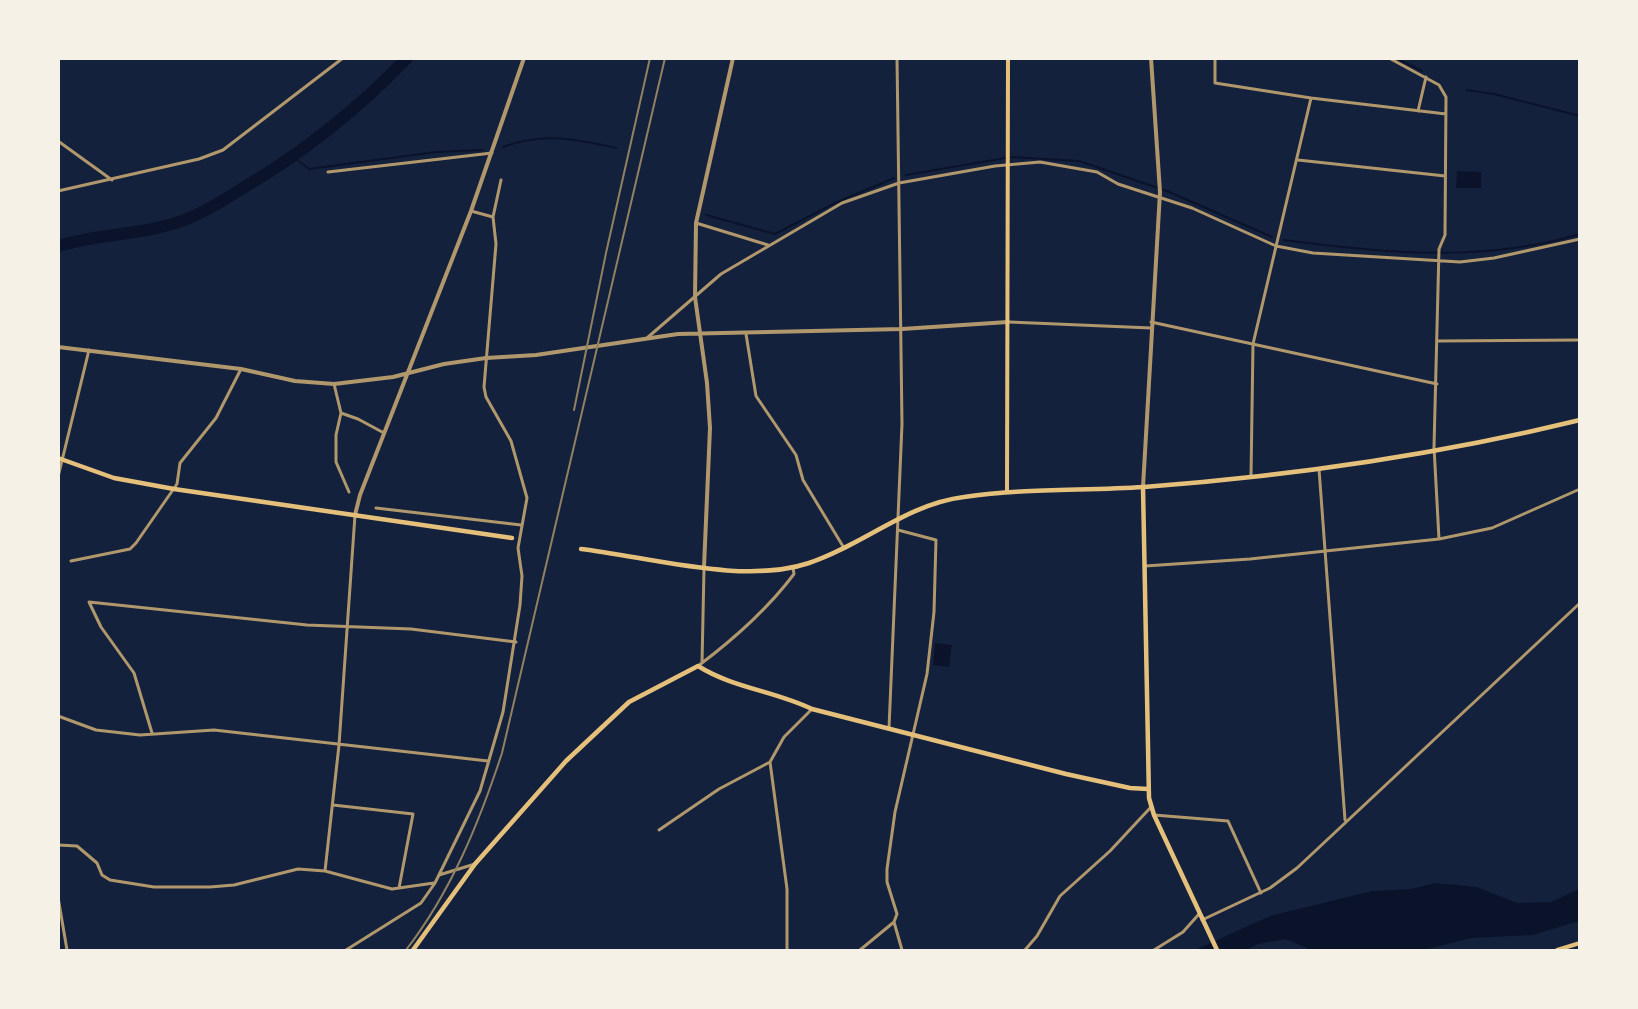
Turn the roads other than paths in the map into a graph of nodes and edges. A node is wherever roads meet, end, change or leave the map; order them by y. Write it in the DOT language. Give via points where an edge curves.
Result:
graph roads {
  1 [pos="343,58"];
  2 [pos="524,58"];
  3 [pos="733,58"];
  4 [pos="897,58"];
  5 [pos="1008,58"];
  6 [pos="1151,58"];
  7 [pos="1215,58"];
  8 [pos="1389,58"];
  9 [pos="1426,77"];
  10 [pos="1311,98"];
  11 [pos="1418,111"];
  12 [pos="1446,114"];
  13 [pos="58,141"];
  14 [pos="492,153"];
  15 [pos="1297,160"];
  16 [pos="1010,164"];
  17 [pos="328,172"];
  18 [pos="1445,176"];
  19 [pos="112,180"];
  20 [pos="501,180"];
  21 [pos="899,183"];
  22 [pos="58,191"];
  23 [pos="1160,194"];
  24 [pos="471,211"];
  25 [pos="494,217"];
  26 [pos="696,223"];
  27 [pos="1580,239"];
  28 [pos="768,246"];
  29 [pos="1276,246"];
  30 [pos="1438,261"];
  31 [pos="694,297"];
  32 [pos="1009,322"];
  33 [pos="1151,325"];
  34 [pos="902,329"];
  35 [pos="698,333"];
  36 [pos="746,334"];
  37 [pos="647,338"];
  38 [pos="1580,340"];
  39 [pos="1438,341"];
  40 [pos="1253,345"];
  41 [pos="58,347"];
  42 [pos="89,350"];
  43 [pos="486,358"];
  44 [pos="241,369"];
  45 [pos="407,374"];
  46 [pos="334,384"];
  47 [pos="1437,384"];
  48 [pos="341,413"];
  49 [pos="1580,420"];
  50 [pos="384,433"];
  51 [pos="1434,452"];
  52 [pos="60,459"];
  53 [pos="1318,468"];
  54 [pos="58,477"];
  55 [pos="1251,477"];
  56 [pos="1143,487"];
  57 [pos="174,489"];
  58 [pos="1580,489"];
  59 [pos="348,492"];
  60 [pos="1007,492"];
  61 [pos="376,508"];
  62 [pos="355,515"];
  63 [pos="898,518"];
  64 [pos="521,525"];
  65 [pos="897,530"];
  66 [pos="512,538"];
  67 [pos="1439,539"];
  68 [pos="844,548"];
  69 [pos="581,549"];
  70 [pos="1326,552"];
  71 [pos="71,561"];
  72 [pos="1144,566"];
  73 [pos="704,567"];
  74 [pos="793,568"];
  75 [pos="1580,603"];
  76 [pos="346,627"];
  77 [pos="516,642"];
  78 [pos="700,665"];
  79 [pos="812,709"];
  80 [pos="58,716"];
  81 [pos="888,729"];
  82 [pos="152,733"];
  83 [pos="913,734"];
  84 [pos="339,745"];
  85 [pos="488,761"];
  86 [pos="770,762"];
  87 [pos="1148,789"];
  88 [pos="333,805"];
  89 [pos="1151,807"];
  90 [pos="1154,815"];
  91 [pos="1345,820"];
  92 [pos="659,830"];
  93 [pos="58,845"];
  94 [pos="475,864"];
  95 [pos="326,871"];
  96 [pos="439,875"];
  97 [pos="435,883"];
  98 [pos="399,888"];
  99 [pos="1261,893"];
  100 [pos="58,897"];
  101 [pos="1199,914"];
  102 [pos="1202,920"];
  103 [pos="894,922"];
  104 [pos="1580,943"];
  105 [pos="68,951"];
  106 [pos="346,951"];
  107 [pos="413,951"];
  108 [pos="788,951"];
  109 [pos="860,951"];
  110 [pos="902,951"];
  111 [pos="1025,951"];
  112 [pos="1154,951"];
  113 [pos="1217,951"];
  114 [pos="1557,951"];
  1 -- 19 [label="street" via="223,150"];
  2 -- 14 [label="street"];
  3 -- 26 [label="street"];
  4 -- 21 [label="street"];
  5 -- 16 [label="main road"];
  6 -- 23 [label="street"];
  7 -- 10 [label="street" via="1215,83"];
  8 -- 9 [label="street"];
  9 -- 11 [label="street"];
  9 -- 12 [label="street" via="1445,92"];
  10 -- 11 [label="street"];
  10 -- 15 [label="street"];
  11 -- 12 [label="street"];
  12 -- 18 [label="street"];
  13 -- 19 [label="street"];
  14 -- 17 [label="street"];
  14 -- 24 [label="street"];
  15 -- 18 [label="street"];
  15 -- 29 [label="street"];
  16 -- 21 [label="street"];
  16 -- 23 [label="street" via="1040,162 1076,167 1097,172 1118,184"];
  16 -- 32 [label="main road"];
  18 -- 30 [label="street" via="1445,234"];
  19 -- 22 [label="street"];
  20 -- 25 [label="street"];
  21 -- 28 [label="street" via="842,203"];
  21 -- 34 [label="street"];
  23 -- 29 [label="street"];
  23 -- 33 [label="street"];
  24 -- 25 [label="street"];
  24 -- 45 [label="street"];
  25 -- 43 [label="street" via="496,244"];
  26 -- 28 [label="street"];
  26 -- 31 [label="street"];
  27 -- 30 [label="street" via="1494,258"];
  28 -- 31 [label="street" via="721,274"];
  29 -- 30 [label="street" via="1313,253"];
  29 -- 40 [label="street"];
  30 -- 39 [label="street"];
  31 -- 35 [label="street"];
  31 -- 37 [label="street"];
  32 -- 33 [label="street"];
  32 -- 34 [label="street"];
  32 -- 60 [label="main road"];
  33 -- 40 [label="street"];
  33 -- 56 [label="street"];
  34 -- 36 [label="street"];
  34 -- 63 [label="street"];
  35 -- 36 [label="street"];
  35 -- 37 [label="street"];
  35 -- 73 [label="street" via="710,428"];
  36 -- 68 [label="street" via="756,396 795,456 803,480"];
  37 -- 43 [label="street" via="536,355"];
  38 -- 39 [label="street"];
  39 -- 47 [label="street"];
  40 -- 47 [label="street"];
  40 -- 55 [label="street"];
  41 -- 42 [label="street"];
  42 -- 44 [label="street"];
  42 -- 52 [label="street"];
  43 -- 45 [label="street"];
  43 -- 64 [label="street" via="486,397 512,441 527,498"];
  44 -- 46 [label="street" via="295,381"];
  44 -- 57 [label="street" via="216,418 180,463"];
  45 -- 46 [label="street"];
  45 -- 50 [label="street"];
  46 -- 48 [label="street"];
  47 -- 51 [label="street"];
  48 -- 50 [label="street"];
  48 -- 59 [label="street" via="336,462"];
  49 -- 51 [label="main road"];
  50 -- 62 [label="street"];
  51 -- 53 [label="main road"];
  51 -- 67 [label="street"];
  52 -- 54 [label="street"];
  52 -- 57 [label="main road" via="114,478"];
  53 -- 55 [label="main road"];
  53 -- 70 [label="street"];
  55 -- 56 [label="main road"];
  56 -- 60 [label="main road"];
  56 -- 72 [label="main road"];
  57 -- 62 [label="main road"];
  57 -- 71 [label="street" via="130,549"];
  58 -- 67 [label="street" via="1492,528"];
  60 -- 63 [label="main road" via="951,499"];
  61 -- 64 [label="street"];
  62 -- 66 [label="main road"];
  62 -- 76 [label="street"];
  63 -- 65 [label="street"];
  63 -- 68 [label="main road"];
  64 -- 77 [label="street" via="522,586"];
  65 -- 81 [label="street"];
  65 -- 83 [label="street" via="936,540 928,664"];
  67 -- 70 [label="street"];
  68 -- 74 [label="main road"];
  69 -- 73 [label="main road"];
  70 -- 72 [label="street"];
  70 -- 91 [label="street"];
  72 -- 87 [label="main road"];
  73 -- 74 [label="main road" via="752,572"];
  73 -- 78 [label="street"];
  74 -- 78 [label="street" via="794,574 784,587 746,629"];
  75 -- 91 [label="street"];
  76 -- 77 [label="street" via="411,629"];
  76 -- 82 [label="street" via="90,602 101,627 134,673"];
  76 -- 84 [label="street"];
  77 -- 85 [label="street" via="503,712"];
  78 -- 79 [label="main road" via="719,677"];
  78 -- 94 [label="main road" via="629,702 566,761"];
  79 -- 81 [label="main road"];
  79 -- 86 [label="street" via="783,737"];
  80 -- 82 [label="street" via="96,730"];
  81 -- 83 [label="main road"];
  82 -- 84 [label="street" via="214,730"];
  83 -- 87 [label="main road" via="1066,774"];
  83 -- 103 [label="street" via="887,869 886,882 897,914"];
  84 -- 85 [label="street"];
  84 -- 88 [label="street"];
  85 -- 96 [label="street" via="470,816"];
  86 -- 92 [label="street" via="719,789"];
  86 -- 108 [label="street" via="787,889"];
  87 -- 89 [label="main road"];
  88 -- 95 [label="street"];
  88 -- 98 [label="street" via="413,814"];
  89 -- 90 [label="main road"];
  89 -- 111 [label="street" via="1060,896"];
  90 -- 99 [label="street" via="1228,821"];
  90 -- 101 [label="main road"];
  91 -- 99 [label="street" via="1297,868"];
  93 -- 95 [label="street" via="77,846 110,880 154,886 234,885 287,871"];
  94 -- 96 [label="street"];
  94 -- 107 [label="main road"];
  95 -- 98 [label="street" via="372,885"];
  96 -- 97 [label="street"];
  97 -- 98 [label="street"];
  97 -- 106 [label="street" via="421,903"];
  99 -- 102 [label="street"];
  100 -- 105 [label="street"];
  101 -- 102 [label="main road"];
  101 -- 112 [label="street" via="1183,932"];
  102 -- 113 [label="main road"];
  103 -- 109 [label="street"];
  103 -- 110 [label="street"];
  104 -- 114 [label="main road"];
}
